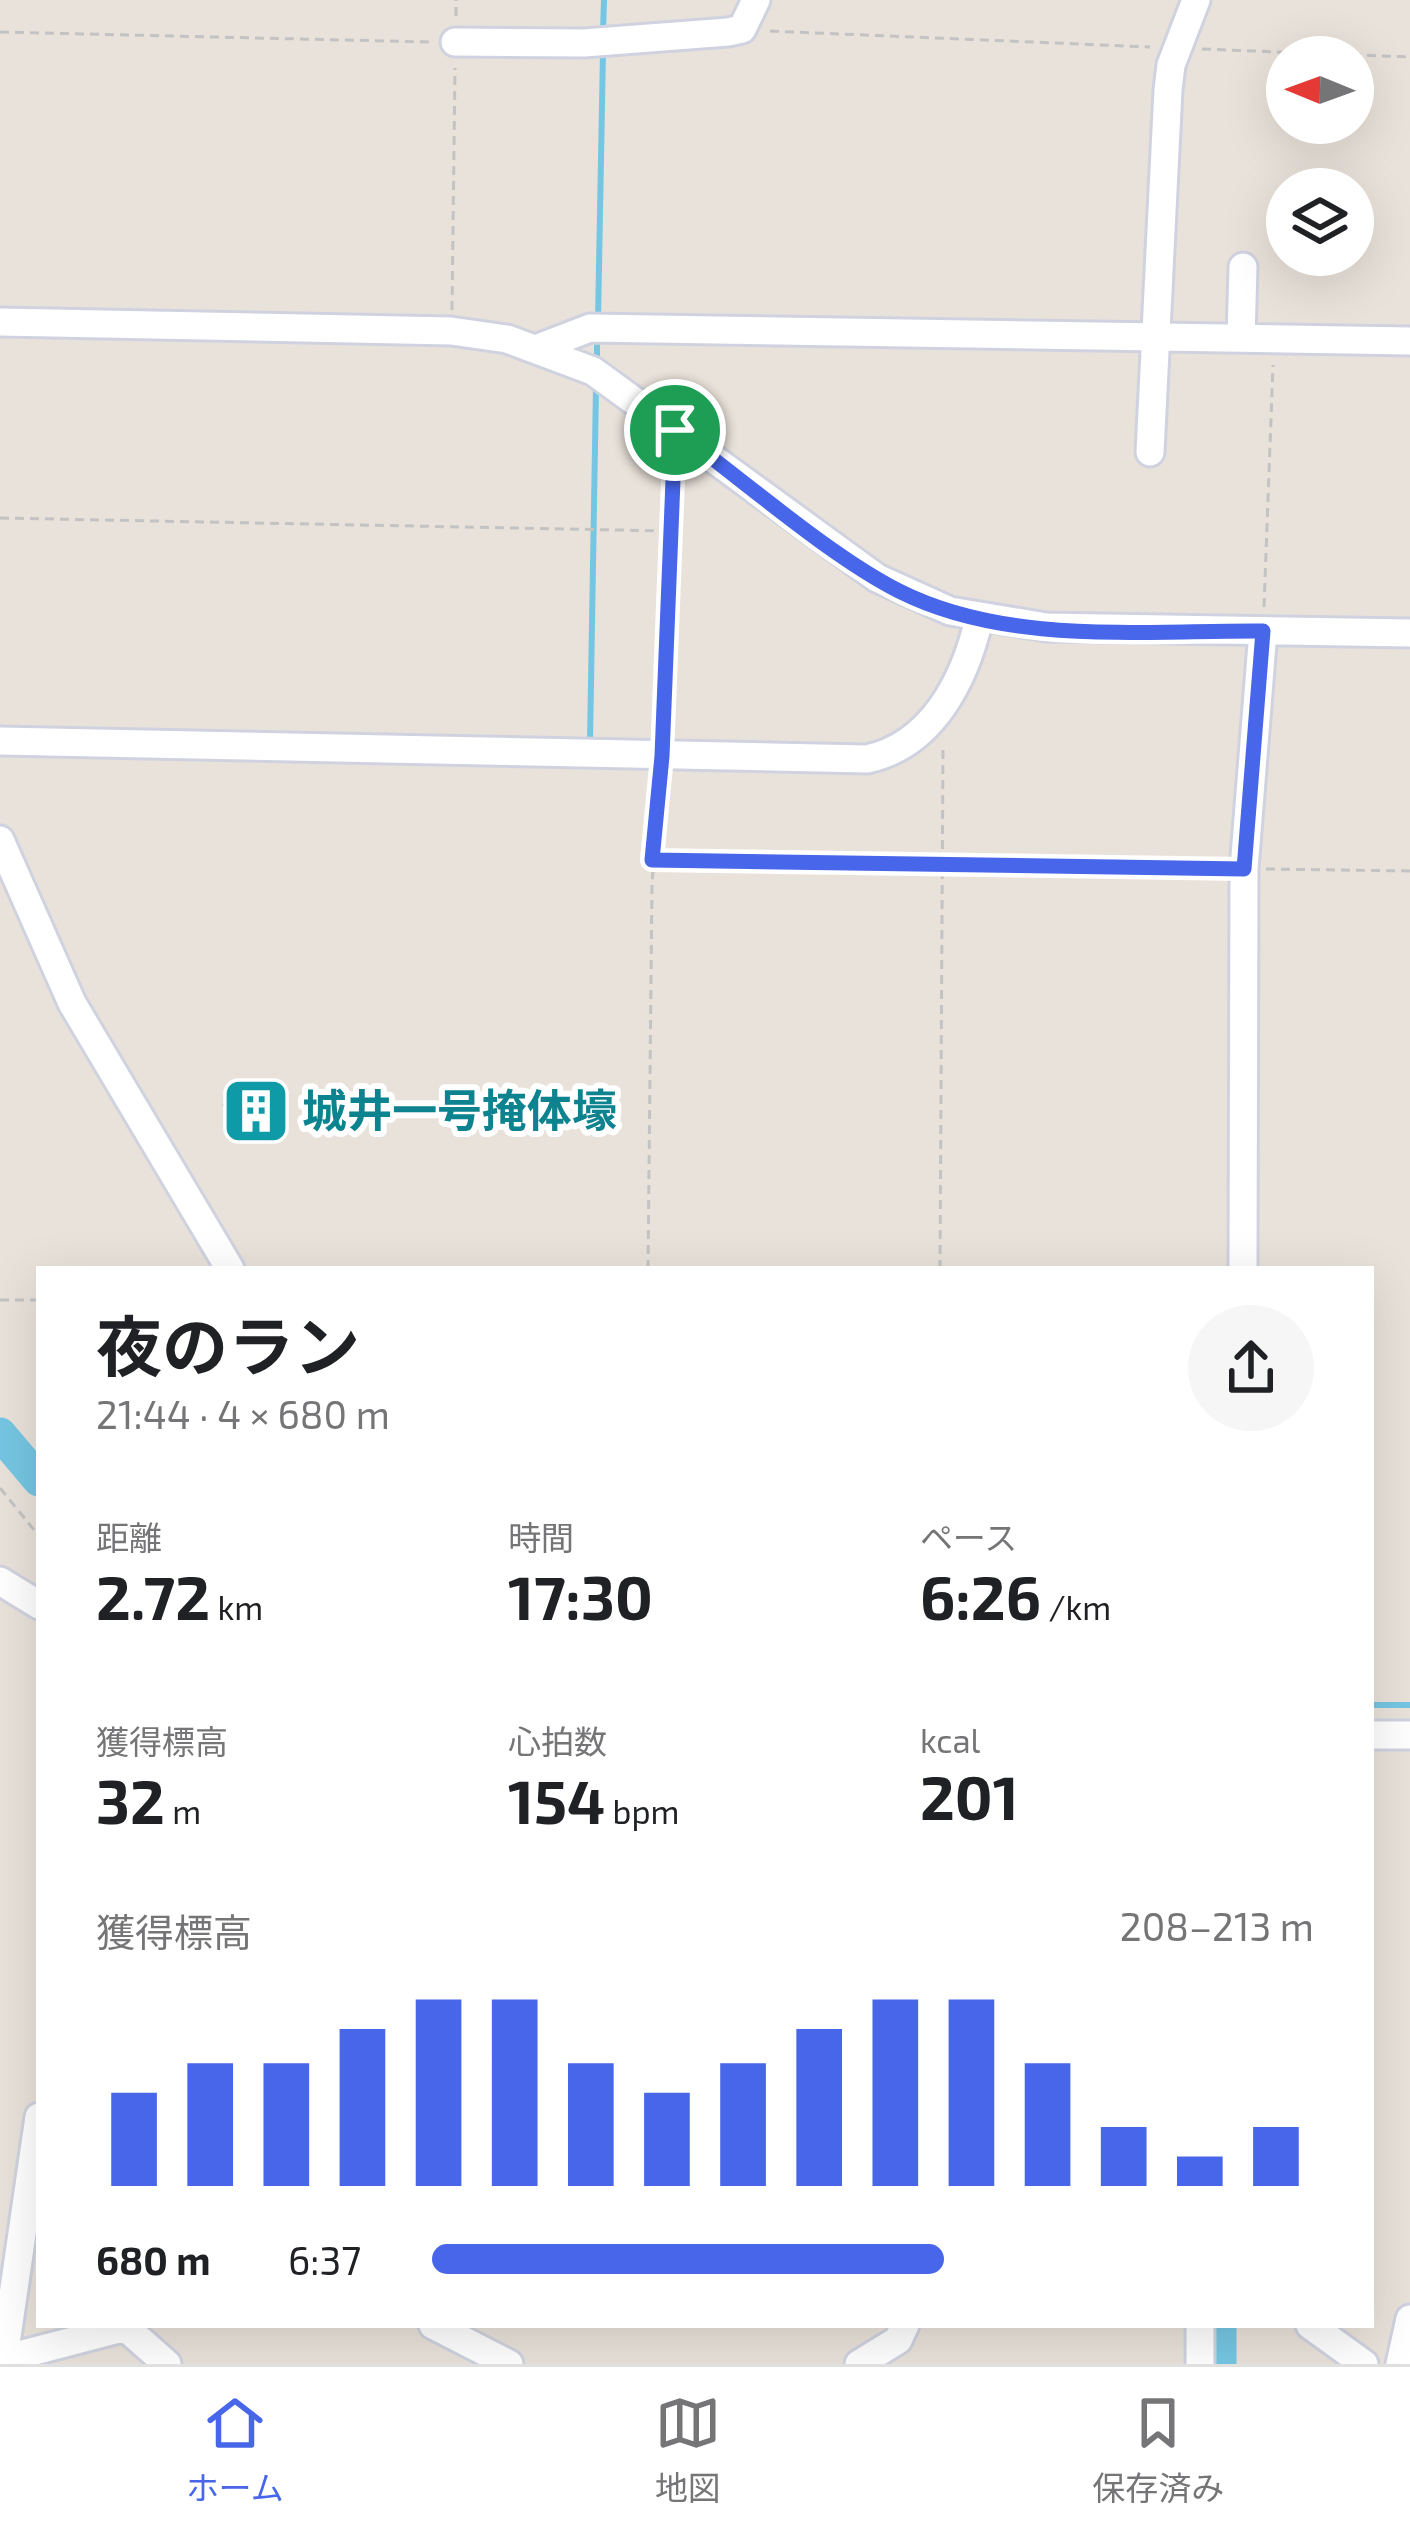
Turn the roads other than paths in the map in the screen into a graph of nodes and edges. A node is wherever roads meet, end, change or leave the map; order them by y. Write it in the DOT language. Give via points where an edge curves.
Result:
graph roads {
  1 [pos="756,0"];
  2 [pos="1196,0"];
  3 [pos="455,42"];
  4 [pos="1243,267"];
  5 [pos="0,322"];
  6 [pos="1155,336"];
  7 [pos="1241,338"];
  8 [pos="1410,341"];
  9 [pos="538,348"];
  10 [pos="1150,452"];
  11 [pos="979,619"];
  12 [pos="1263,631"];
  13 [pos="1410,633"];
  14 [pos="0,741"];
  15 [pos="0,840"];
  16 [pos="228,1266"];
  17 [pos="1243,1266"];
  18 [pos="0,1581"];
  19 [pos="36,1602"];
  20 [pos="1374,1735"];
  21 [pos="1410,1736"];
  22 [pos="36,2132"];
  23 [pos="0,2154"];
  24 [pos="31,2156"];
  25 [pos="1410,2319"];
  26 [pos="122,2328"];
  27 [pos="131,2328"];
  28 [pos="439,2328"];
  29 [pos="904,2328"];
  30 [pos="1200,2328"];
  31 [pos="1314,2328"];
  32 [pos="2,2361"];
  33 [pos="167,2364"];
  34 [pos="509,2364"];
  35 [pos="859,2364"];
  36 [pos="1200,2364"];
  37 [pos="1364,2364"];
  38 [pos="1400,2364"];
  1 -- 3 [label="street" via="742,29 584,43"];
  2 -- 6 [label="street" via="1168,90"];
  4 -- 7 [label="street"];
  5 -- 9 [label="street" via="451,331"];
  6 -- 7 [label="street"];
  6 -- 9 [label="street" via="590,328"];
  6 -- 10 [label="street"];
  7 -- 8 [label="street"];
  9 -- 11 [label="street" via="593,371 877,578"];
  11 -- 12 [label="street"];
  11 -- 14 [label="street" via="943,707 900,748 867,759"];
  12 -- 13 [label="street"];
  12 -- 17 [label="street" via="1244,869"];
  15 -- 16 [label="street" via="72,1003"];
  18 -- 19 [label="street"];
  20 -- 21 [label="street"];
  22 -- 24 [label="street"];
  23 -- 24 [label="street"];
  24 -- 32 [label="street"];
  25 -- 38 [label="street"];
  26 -- 32 [label="street"];
  27 -- 33 [label="street"];
  28 -- 34 [label="street"];
  29 -- 35 [label="street"];
  30 -- 36 [label="street"];
  31 -- 37 [label="street"];
}
